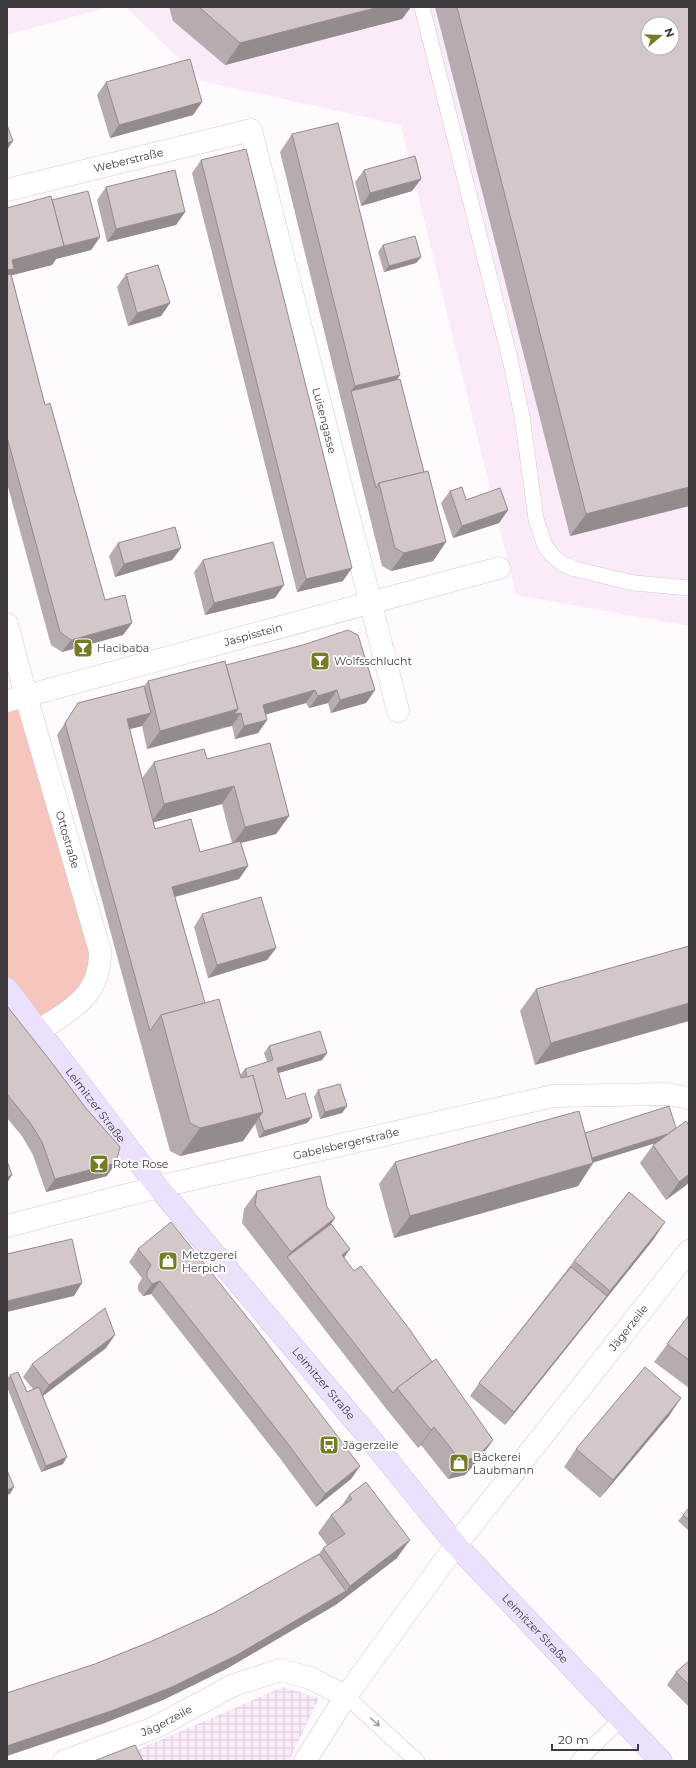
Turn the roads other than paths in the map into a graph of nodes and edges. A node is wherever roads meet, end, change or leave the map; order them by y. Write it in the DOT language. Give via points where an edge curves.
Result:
graph roads {
  1 [pos="422,7"];
  2 [pos="251,130"];
  3 [pos="7,190"];
  4 [pos="499,568"];
  5 [pos="689,588"];
  6 [pos="370,602"];
  7 [pos="7,624"];
  8 [pos="16,698"];
  9 [pos="398,711"];
  10 [pos="7,988"];
  11 [pos="38,1030"];
  12 [pos="689,1098"];
  13 [pos="158,1187"];
  14 [pos="7,1226"];
  15 [pos="689,1251"];
  16 [pos="456,1545"];
  17 [pos="346,1696"];
  18 [pos="621,1719"];
  19 [pos="64,1761"];
  20 [pos="305,1761"];
  21 [pos="417,1761"];
  22 [pos="578,1761"];
  23 [pos="661,1761"];
  1 -- 5 [label="lane" via="510,359 522,416 536,519 544,544 561,563 575,569 634,583"];
  2 -- 3 [label="street, Weberstraße"];
  2 -- 6 [label="street, Luisengasse"];
  4 -- 6 [label="street, Jaspisstein"];
  6 -- 8 [label="street, Jaspisstein"];
  6 -- 9 [label="street, Luisengasse"];
  7 -- 8 [label="street, Ottostraße"];
  8 -- 11 [label="street, Ottostraße" via="100,952 100,966 92,989 84,1000"];
  10 -- 11 [label="street, Leimitzer Straße"];
  11 -- 13 [label="street, Leimitzer Straße"];
  12 -- 13 [label="street, Gabelsbergerstraße" via="667,1094 553,1096"];
  13 -- 14 [label="street, Gabelsbergerstraße"];
  13 -- 16 [label="street, Leimitzer Straße" via="373,1442"];
  15 -- 16 [label="street, Jägerzeile"];
  16 -- 17 [label="street, Jägerzeile"];
  16 -- 18 [label="street, Leimitzer Straße"];
  17 -- 19 [label="street, Jägerzeile" via="310,1678 280,1670 234,1685 154,1728"];
  17 -- 20 [label="street"];
  17 -- 21 [label="lane, one-way"];
  18 -- 22 [label="lane"];
  18 -- 23 [label="street, Leimitzer Straße"];
}
